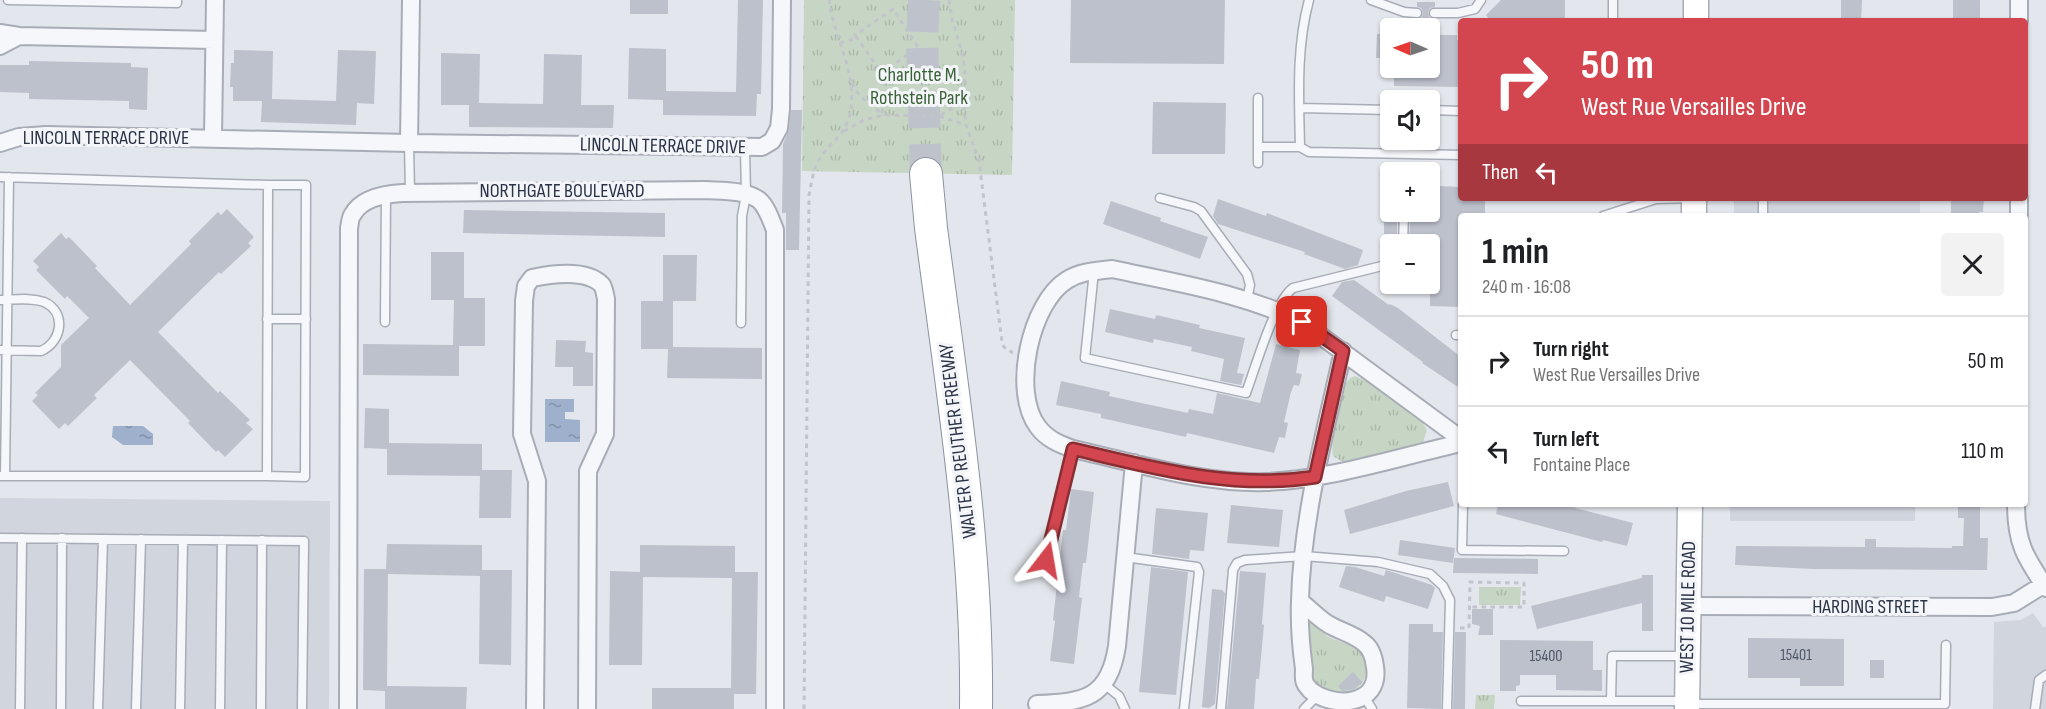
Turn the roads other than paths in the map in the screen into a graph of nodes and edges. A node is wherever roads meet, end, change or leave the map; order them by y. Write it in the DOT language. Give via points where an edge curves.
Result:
graph roads {
  1 [pos="8,0"];
  2 [pos="177,0"];
  3 [pos="215,0"];
  4 [pos="411,0"];
  5 [pos="782,0"];
  6 [pos="1309,0"];
  7 [pos="1371,0"];
  8 [pos="1481,0"];
  9 [pos="1613,0"];
  10 [pos="1696,0"];
  11 [pos="2019,0"];
  12 [pos="1417,13"];
  13 [pos="1434,13"];
  14 [pos="1613,18"];
  15 [pos="1696,18"];
  16 [pos="2019,18"];
  17 [pos="0,33"];
  18 [pos="19,36"];
  19 [pos="214,40"];
  20 [pos="0,46"];
  21 [pos="1258,98"];
  22 [pos="1299,108"];
  23 [pos="1380,110"];
  24 [pos="1440,110"];
  25 [pos="1458,111"];
  26 [pos="213,138"];
  27 [pos="0,143"];
  28 [pos="409,143"];
  29 [pos="1258,147"];
  30 [pos="1300,147"];
  31 [pos="745,148"];
  32 [pos="1458,155"];
  33 [pos="1258,163"];
  34 [pos="926,174"];
  35 [pos="4,177"];
  36 [pos="268,185"];
  37 [pos="410,193"];
  38 [pos="386,194"];
  39 [pos="746,195"];
  40 [pos="1160,198"];
  41 [pos="1650,201"];
  42 [pos="1612,213"];
  43 [pos="1380,266"];
  44 [pos="1094,271"];
  45 [pos="4,300"];
  46 [pos="1247,300"];
  47 [pos="1277,310"];
  48 [pos="267,319"];
  49 [pos="306,319"];
  50 [pos="385,322"];
  51 [pos="741,323"];
  52 [pos="4,350"];
  53 [pos="1343,351"];
  54 [pos="1458,439"];
  55 [pos="1458,442"];
  56 [pos="1073,449"];
  57 [pos="1134,463"];
  58 [pos="2,476"];
  59 [pos="267,476"];
  60 [pos="1315,477"];
  61 [pos="1463,507"];
  62 [pos="1690,507"];
  63 [pos="2016,507"];
  64 [pos="0,538"];
  65 [pos="22,538"];
  66 [pos="62,538"];
  67 [pos="103,539"];
  68 [pos="141,539"];
  69 [pos="183,540"];
  70 [pos="222,540"];
  71 [pos="262,540"];
  72 [pos="1564,551"];
  73 [pos="1304,556"];
  74 [pos="1125,557"];
  75 [pos="1046,560"];
  76 [pos="2045,585"];
  77 [pos="1300,601"];
  78 [pos="1688,606"];
  79 [pos="1946,645"];
  80 [pos="1688,656"];
  81 [pos="2046,675"];
  82 [pos="1104,684"];
  83 [pos="1316,697"];
  84 [pos="1611,701"];
  85 [pos="1521,702"];
  86 [pos="1369,703"];
  87 [pos="1687,705"];
  88 [pos="1037,707"];
  89 [pos="20,709"];
  90 [pos="61,709"];
  91 [pos="98,709"];
  92 [pos="136,709"];
  93 [pos="180,709"];
  94 [pos="220,709"];
  95 [pos="261,709"];
  96 [pos="302,709"];
  97 [pos="348,709"];
  98 [pos="535,709"];
  99 [pos="587,709"];
  100 [pos="775,709"];
  101 [pos="976,709"];
  102 [pos="1125,709"];
  103 [pos="1184,709"];
  104 [pos="1221,709"];
  105 [pos="1304,709"];
  106 [pos="1447,709"];
  107 [pos="2036,709"];
  1 -- 2 [label="lane"];
  3 -- 19 [label="street, LINCOLN TERRACE DRIVE"];
  4 -- 28 [label="street"];
  5 -- 31 [label="street, LINCOLN TERRACE DRIVE" via="779,128 772,141 762,147"];
  6 -- 22 [label="lane" via="1301,34"];
  7 -- 12 [label="lane"];
  8 -- 13 [label="lane" via="1475,9"];
  9 -- 14 [label="lane"];
  10 -- 15 [label="main road"];
  11 -- 16 [label="street"];
  17 -- 18 [label="street"];
  18 -- 19 [label="street"];
  18 -- 20 [label="street"];
  19 -- 26 [label="street, LINCOLN TERRACE DRIVE"];
  21 -- 29 [label="lane"];
  22 -- 23 [label="lane"];
  22 -- 30 [label="lane"];
  24 -- 25 [label="lane"];
  26 -- 27 [label="street, LINCOLN TERRACE DRIVE" via="46,135 18,136"];
  26 -- 28 [label="street, LINCOLN TERRACE DRIVE"];
  28 -- 31 [label="street, LINCOLN TERRACE DRIVE"];
  28 -- 37 [label="lane"];
  29 -- 30 [label="lane"];
  29 -- 33 [label="lane"];
  30 -- 32 [label="lane" via="1309,152"];
  31 -- 39 [label="lane"];
  34 -- 101 [label="highway, WALTER P REUTHER FREEWAY" via="972,558"];
  35 -- 36 [label="lane"];
  35 -- 45 [label="lane"];
  36 -- 48 [label="lane"];
  36 -- 49 [label="lane" via="306,185"];
  37 -- 38 [label="street, NORTHGATE BOULEVARD"];
  37 -- 39 [label="street, NORTHGATE BOULEVARD" via="706,190"];
  38 -- 50 [label="lane"];
  38 -- 97 [label="street, NORTHGATE BOULEVARD" via="366,202 353,213 349,228"];
  39 -- 51 [label="lane" via="742,216"];
  39 -- 100 [label="street" via="766,209 775,230"];
  40 -- 46 [label="lane" via="1201,211 1247,274"];
  41 -- 42 [label="lane"];
  43 -- 47 [label="lane" via="1293,288"];
  44 -- 46 [label="street" via="1112,269"];
  44 -- 47 [label="lane" via="1085,358 1234,391 1246,393"];
  44 -- 56 [label="street" via="1067,280 1043,304 1036,320 1024,385 1037,426 1057,443"];
  45 -- 52 [label="lane"];
  45 -- 52 [label="lane" via="34,299 46,303 58,315 59,327 56,338 46,349"];
  46 -- 47 [label="street"];
  47 -- 53 [label="street"];
  48 -- 49 [label="lane"];
  48 -- 59 [label="lane"];
  49 -- 59 [label="lane" via="305,477"];
  52 -- 58 [label="lane"];
  53 -- 54 [label="street"];
  53 -- 60 [label="street"];
  55 -- 60 [label="street"];
  56 -- 57 [label="street"];
  56 -- 75 [label="lane"];
  57 -- 60 [label="street" via="1221,480 1266,482"];
  57 -- 74 [label="street"];
  58 -- 59 [label="lane"];
  60 -- 73 [label="street"];
  61 -- 72 [label="lane" via="1462,550"];
  62 -- 78 [label="main road, WEST 10 MILE ROAD"];
  63 -- 76 [label="street" via="2020,544"];
  64 -- 65 [label="lane"];
  65 -- 66 [label="lane"];
  65 -- 89 [label="lane"];
  66 -- 67 [label="lane"];
  66 -- 90 [label="lane"];
  67 -- 68 [label="lane"];
  67 -- 91 [label="lane"];
  68 -- 69 [label="lane"];
  68 -- 92 [label="lane"];
  69 -- 70 [label="lane"];
  69 -- 93 [label="lane"];
  70 -- 71 [label="lane"];
  70 -- 94 [label="lane"];
  71 -- 95 [label="lane"];
  71 -- 96 [label="lane" via="304,541"];
  73 -- 77 [label="street"];
  73 -- 104 [label="lane" via="1245,560 1233,570"];
  73 -- 106 [label="lane" via="1378,562 1430,574 1443,586 1450,600"];
  74 -- 82 [label="street" via="1114,662"];
  74 -- 103 [label="lane" via="1197,567 1199,572"];
  76 -- 78 [label="street, HARDING STREET" via="2014,603 1992,607"];
  77 -- 83 [label="street" via="1305,683"];
  77 -- 86 [label="street" via="1328,624 1365,643 1374,657 1376,672"];
  78 -- 80 [label="main road, WEST 10 MILE ROAD"];
  79 -- 87 [label="lane" via="1945,704"];
  80 -- 84 [label="lane" via="1612,656"];
  80 -- 87 [label="main road, WEST 10 MILE ROAD"];
  81 -- 107 [label="lane" via="2039,680"];
  82 -- 88 [label="street" via="1091,695 1071,703"];
  82 -- 102 [label="lane" via="1119,696"];
  83 -- 86 [label="street" via="1328,704"];
  83 -- 105 [label="lane"];
  84 -- 85 [label="lane"];
  84 -- 87 [label="lane"];
  98 -- 99 [label="street" via="537,481 522,434 524,301 531,278 550,275 588,276 603,286 606,299 605,434 588,471"];
}
